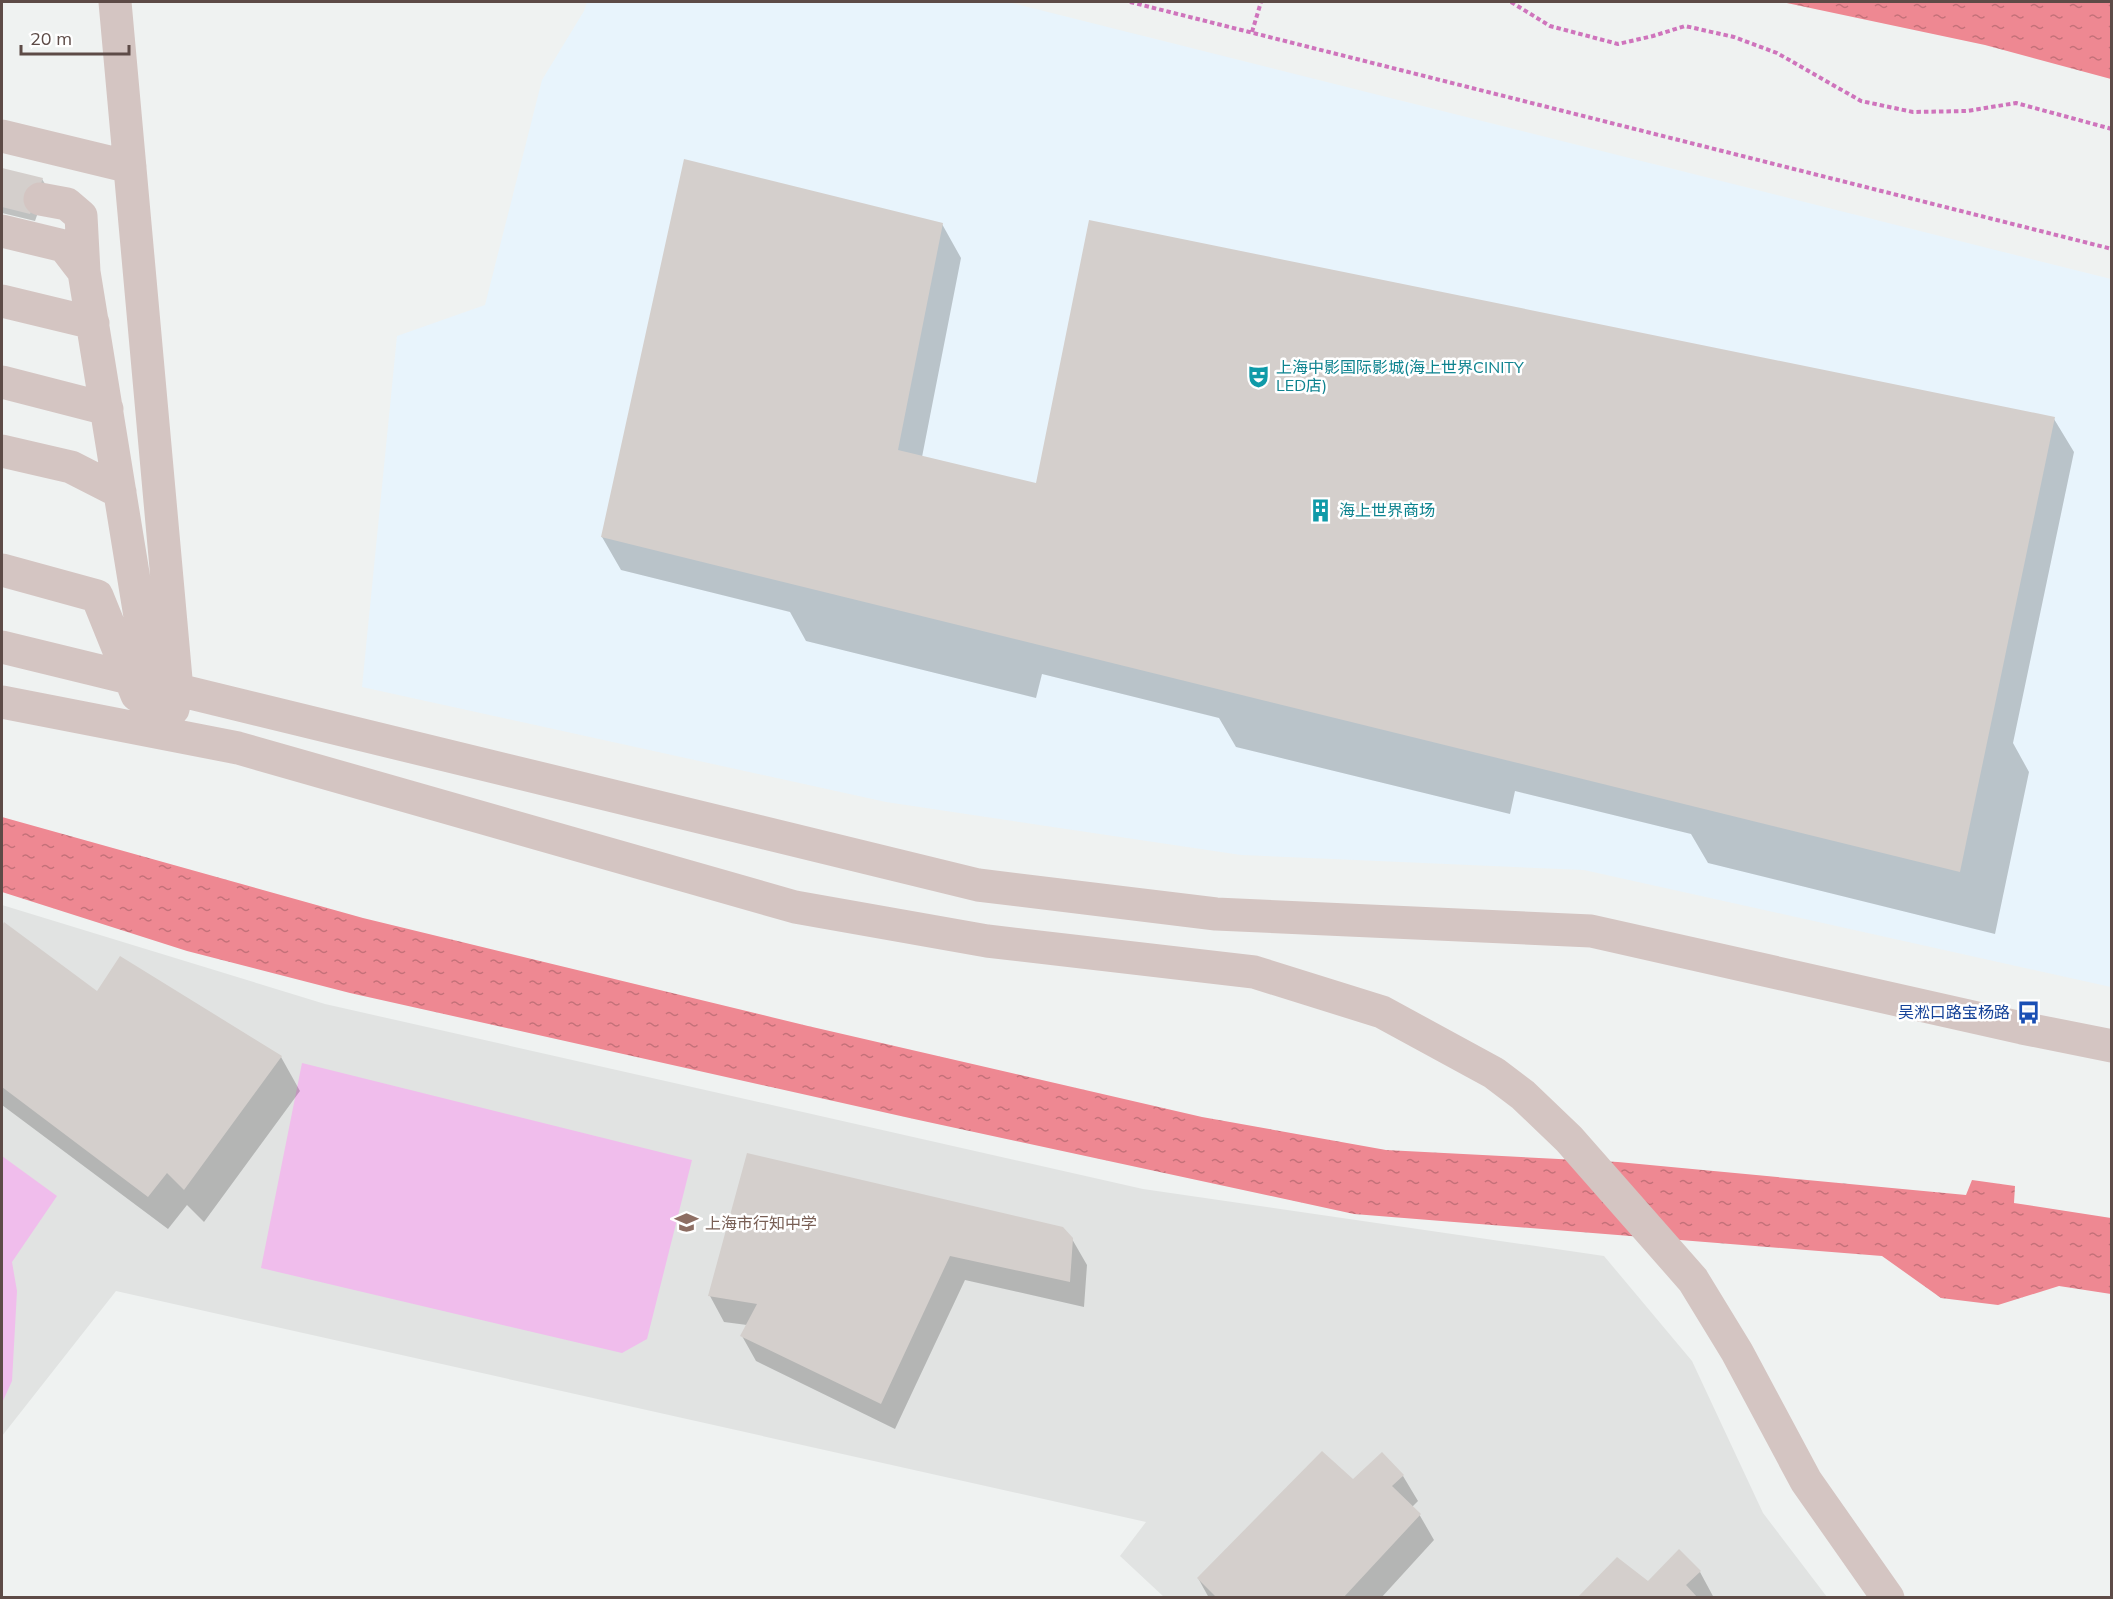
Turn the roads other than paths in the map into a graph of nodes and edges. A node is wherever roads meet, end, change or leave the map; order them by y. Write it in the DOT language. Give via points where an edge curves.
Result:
graph roads {
  1 [pos="115,2"];
  2 [pos="2,136"];
  3 [pos="130,167"];
  4 [pos="40,199"];
  5 [pos="2,231"];
  6 [pos="84,272"];
  7 [pos="2,301"];
  8 [pos="93,323"];
  9 [pos="2,382"];
  10 [pos="106,409"];
  11 [pos="2,451"];
  12 [pos="120,492"];
  13 [pos="2,570"];
  14 [pos="2,647"];
  15 [pos="154,685"];
  16 [pos="2,702"];
  17 [pos="159,733"];
  18 [pos="2112,1046"];
  19 [pos="1888,1598"];
  1 -- 3 [label="street"];
  2 -- 3 [label="street"];
  3 -- 15 [label="street"];
  4 -- 6 [label="street" via="67,204 81,216"];
  5 -- 6 [label="street" via="64,246"];
  6 -- 8 [label="street"];
  7 -- 8 [label="street"];
  8 -- 10 [label="street"];
  9 -- 10 [label="street"];
  10 -- 12 [label="street"];
  11 -- 12 [label="street" via="71,467"];
  12 -- 15 [label="street"];
  13 -- 15 [label="street" via="97,596"];
  14 -- 15 [label="street"];
  15 -- 17 [label="street"];
  15 -- 17 [label="street"];
  15 -- 18 [label="street" via="978,885 1216,914 1591,931"];
  16 -- 17 [label="street"];
  17 -- 19 [label="street" via="238,748 795,907 987,941 1254,972 1382,1012 1494,1073 1523,1095 1569,1139 1693,1280 1737,1352 1806,1481"];
}
